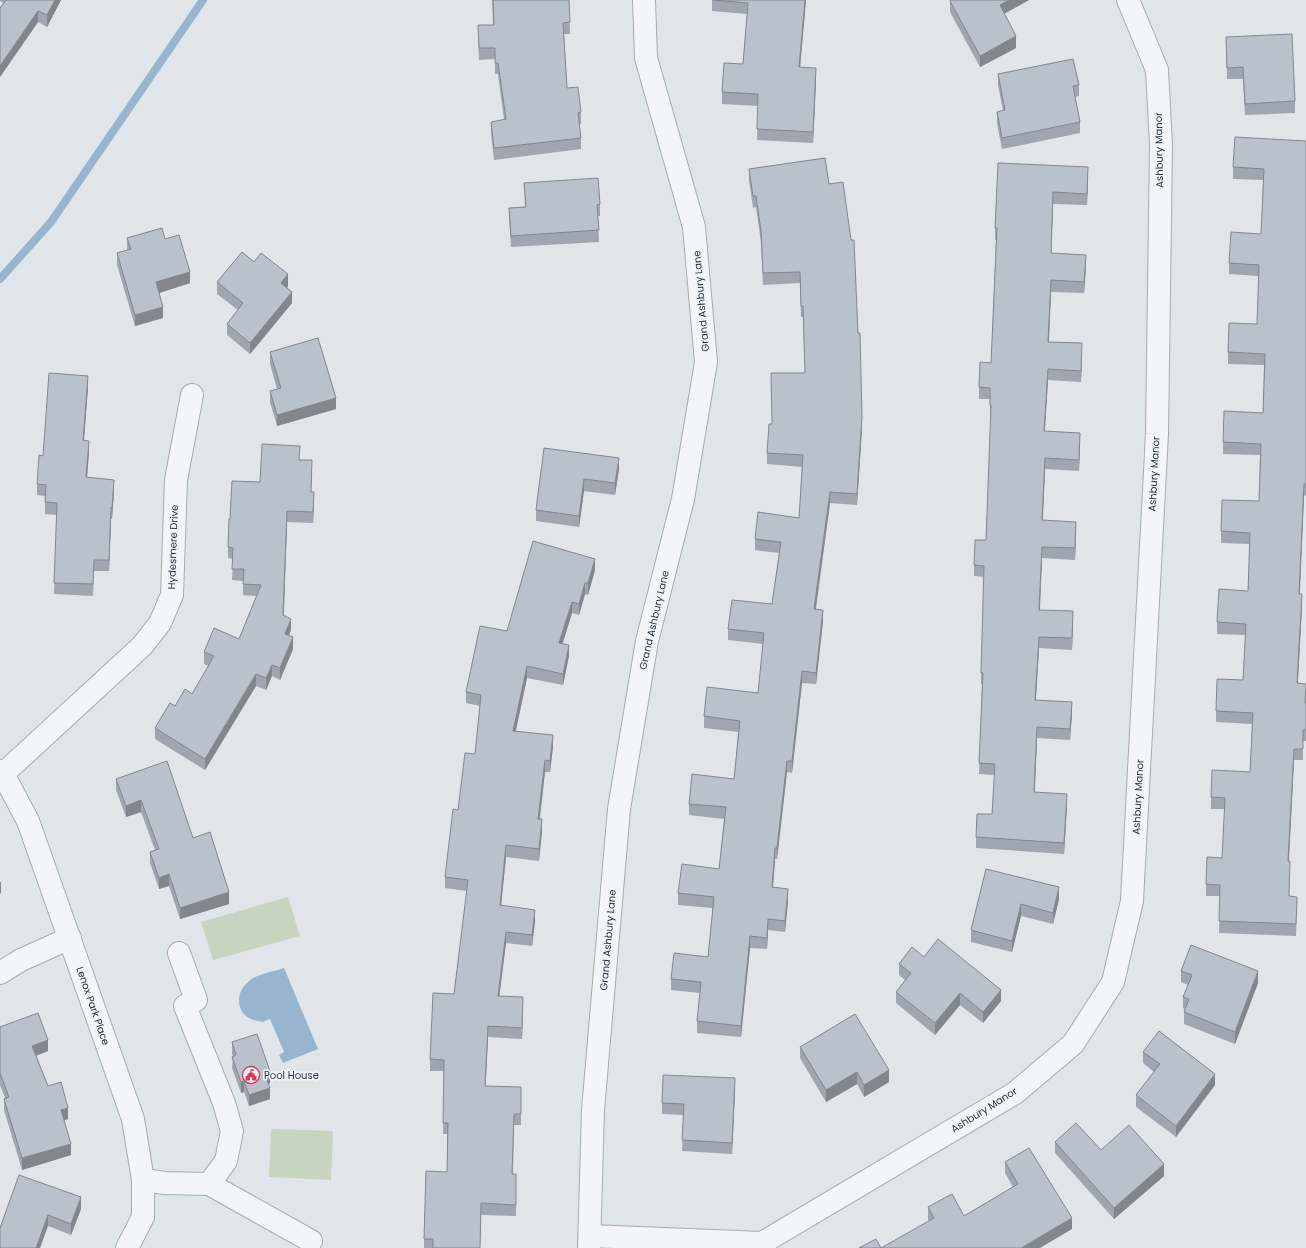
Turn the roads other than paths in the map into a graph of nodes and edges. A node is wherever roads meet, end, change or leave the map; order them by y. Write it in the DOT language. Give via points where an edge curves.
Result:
graph roads {
  1 [pos="644,0"];
  2 [pos="1128,0"];
  3 [pos="192,395"];
  4 [pos="2,773"];
  5 [pos="70,938"];
  6 [pos="179,953"];
  7 [pos="0,973"];
  8 [pos="143,1180"];
  9 [pos="209,1184"];
  10 [pos="311,1241"];
  11 [pos="590,1242"];
  12 [pos="126,1248"];
  1 -- 11 [label="street, Grand Ashbury Lane" via="646,58 694,226 706,362 683,499 647,641 620,809 593,1110"];
  2 -- 11 [label="street, Ashbury Manor" via="1157,70 1160,145 1157,434 1132,901 1113,982 1073,1044 1015,1093 762,1243"];
  3 -- 4 [label="street, Hydesmere Drive" via="176,480 172,595 160,623 142,646"];
  4 -- 5 [label="street, Lenox Park Place" via="28,821"];
  5 -- 7 [label="street" via="21,960"];
  5 -- 8 [label="street, Lenox Park Place" via="133,1119"];
  6 -- 9 [label="street" via="196,1000 185,1006 224,1103 232,1131 226,1161"];
  8 -- 9 [label="street"];
  8 -- 12 [label="street, Lenox Park Place" via="143,1217"];
  9 -- 10 [label="street"];
}
